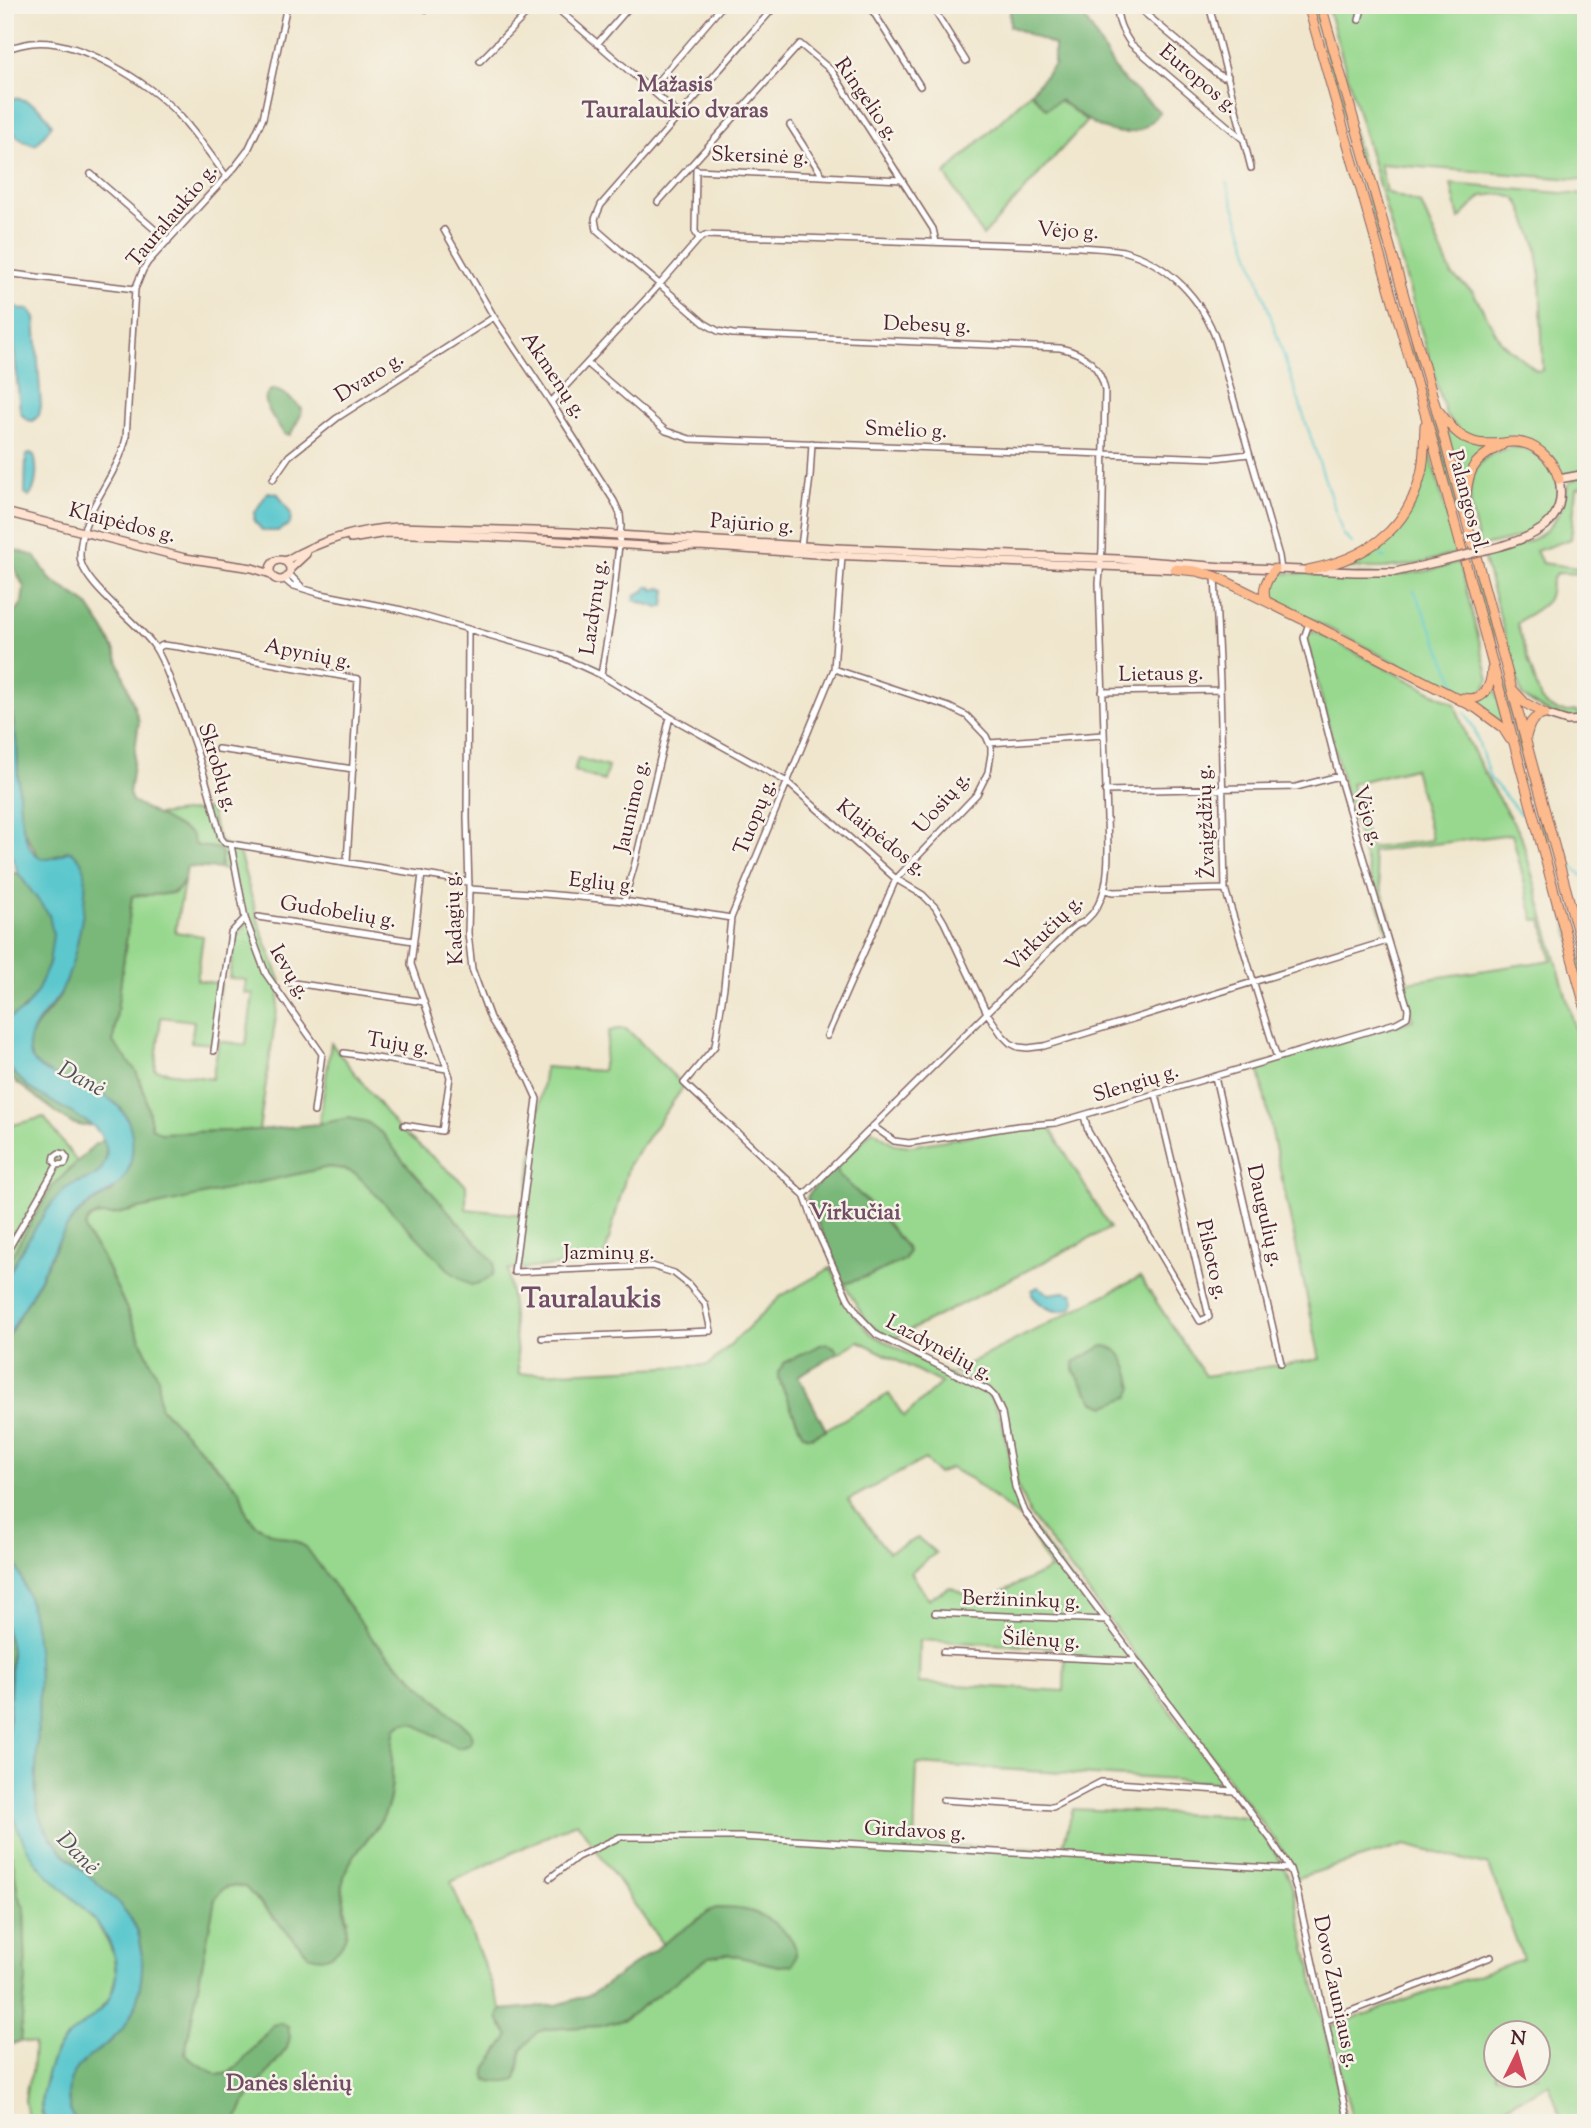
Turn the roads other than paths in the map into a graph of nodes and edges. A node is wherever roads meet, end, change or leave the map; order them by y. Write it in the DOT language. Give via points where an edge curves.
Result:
graph roads {
  1 [pos="287,5"];
  2 [pos="535,5"];
  3 [pos="553,5"];
  4 [pos="631,5"];
  5 [pos="723,5"];
  6 [pos="776,5"];
  7 [pos="869,5"];
  8 [pos="931,5"];
  9 [pos="1117,5"];
  10 [pos="1135,5"];
  11 [pos="1209,5"];
  12 [pos="1308,5"];
  13 [pos="1321,5"];
  14 [pos="1363,5"];
  15 [pos="1359,20"];
  16 [pos="597,44"];
  17 [pos="5,49"];
  18 [pos="481,61"];
  19 [pos="966,61"];
  20 [pos="1228,76"];
  21 [pos="920,86"];
  22 [pos="651,89"];
  23 [pos="680,115"];
  24 [pos="790,125"];
  25 [pos="1244,140"];
  26 [pos="691,165"];
  27 [pos="1251,168"];
  28 [pos="697,170"];
  29 [pos="91,174"];
  30 [pos="226,176"];
  31 [pos="822,176"];
  32 [pos="902,180"];
  33 [pos="658,202"];
  34 [pos="444,230"];
  35 [pos="699,239"];
  36 [pos="168,241"];
  37 [pos="936,242"];
  38 [pos="5,273"];
  39 [pos="660,284"];
  40 [pos="135,289"];
  41 [pos="494,317"];
  42 [pos="588,363"];
  43 [pos="551,401"];
  44 [pos="1436,408"];
  45 [pos="1425,413"];
  46 [pos="812,443"];
  47 [pos="1504,443"];
  48 [pos="1104,454"];
  49 [pos="1249,454"];
  50 [pos="1586,474"];
  51 [pos="274,479"];
  52 [pos="1559,479"];
  53 [pos="5,495"];
  54 [pos="6,512"];
  55 [pos="1465,514"];
  56 [pos="84,532"];
  57 [pos="620,540"];
  58 [pos="801,546"];
  59 [pos="842,556"];
  60 [pos="1100,563"];
  61 [pos="272,564"];
  62 [pos="230,566"];
  63 [pos="1224,567"];
  64 [pos="252,568"];
  65 [pos="1175,569"];
  66 [pos="1278,569"];
  67 [pos="1308,570"];
  68 [pos="287,571"];
  69 [pos="271,574"];
  70 [pos="1215,576"];
  71 [pos="1266,601"];
  72 [pos="1310,623"];
  73 [pos="468,630"];
  74 [pos="156,649"];
  75 [pos="1492,662"];
  76 [pos="834,669"];
  77 [pos="601,675"];
  78 [pos="1511,687"];
  79 [pos="1220,690"];
  80 [pos="1102,692"];
  81 [pos="1451,695"];
  82 [pos="1545,714"];
  83 [pos="670,717"];
  84 [pos="1586,720"];
  85 [pos="1103,735"];
  86 [pos="1525,740"];
  87 [pos="989,743"];
  88 [pos="1514,746"];
  89 [pos="218,749"];
  90 [pos="353,769"];
  91 [pos="1339,776"];
  92 [pos="787,782"];
  93 [pos="1222,788"];
  94 [pos="1105,791"];
  95 [pos="230,845"];
  96 [pos="347,862"];
  97 [pos="422,874"];
  98 [pos="896,879"];
  99 [pos="469,882"];
  100 [pos="469,889"];
  101 [pos="1225,889"];
  102 [pos="1105,890"];
  103 [pos="624,901"];
  104 [pos="258,916"];
  105 [pos="245,918"];
  106 [pos="731,918"];
  107 [pos="413,941"];
  108 [pos="1387,941"];
  109 [pos="1586,963"];
  110 [pos="287,982"];
  111 [pos="1253,983"];
  112 [pos="424,1002"];
  113 [pos="1586,1010"];
  114 [pos="987,1013"];
  115 [pos="1406,1017"];
  116 [pos="827,1036"];
  117 [pos="214,1051"];
  118 [pos="344,1053"];
  119 [pos="1277,1058"];
  120 [pos="447,1069"];
  121 [pos="1215,1077"];
  122 [pos="684,1083"];
  123 [pos="1156,1094"];
  124 [pos="314,1112"];
  125 [pos="1084,1116"];
  126 [pos="404,1125"];
  127 [pos="873,1126"];
  128 [pos="57,1166"];
  129 [pos="804,1195"];
  130 [pos="5,1255"];
  131 [pos="514,1272"];
  132 [pos="542,1338"];
  133 [pos="1281,1363"];
  134 [pos="935,1613"];
  135 [pos="1107,1620"];
  136 [pos="943,1651"];
  137 [pos="1137,1661"];
  138 [pos="1234,1791"];
  139 [pos="943,1800"];
  140 [pos="1290,1869"];
  141 [pos="550,1878"];
  142 [pos="1491,1957"];
  143 [pos="1325,2021"];
  144 [pos="1348,2123"];
  1 -- 30 [label="street, Tauralaukio g." via="263,118 248,150"];
  2 -- 18 [label="street"];
  3 -- 16 [label="street"];
  4 -- 16 [label="street"];
  5 -- 22 [label="street"];
  6 -- 23 [label="street"];
  7 -- 21 [label="street"];
  8 -- 19 [label="street"];
  9 -- 25 [label="street, Europos g." via="1118,19 1131,44"];
  10 -- 20 [label="street" via="1216,73"];
  11 -- 20 [label="street"];
  12 -- 45 [label="highway, Palangos pl."];
  13 -- 44 [label="highway, Palangos pl."];
  14 -- 15 [label="street"];
  16 -- 22 [label="street"];
  17 -- 30 [label="street" via="44,43 93,55 167,103"];
  20 -- 25 [label="street"];
  22 -- 23 [label="street"];
  23 -- 39 [label="street, Debesų g." via="601,205 595,219 597,230"];
  24 -- 31 [label="street, Skersinė g."];
  25 -- 27 [label="street"];
  26 -- 28 [label="street"];
  26 -- 32 [label="street, Ringelio g." via="800,44 832,71"];
  26 -- 33 [label="street"];
  28 -- 31 [label="street, Skersinė g."];
  28 -- 35 [label="street" via="695,231"];
  29 -- 36 [label="street"];
  30 -- 36 [label="street, Tauralaukio g."];
  31 -- 32 [label="street, Skersinė g."];
  32 -- 37 [label="street, Ringelio g." via="933,229"];
  34 -- 41 [label="street, Akmenų g."];
  35 -- 37 [label="street, Vėjo g." via="711,234"];
  35 -- 39 [label="street"];
  36 -- 40 [label="street, Tauralaukio g." via="143,270"];
  37 -- 49 [label="street, Vėjo g." via="1115,250 1167,272 1209,320"];
  38 -- 40 [label="street"];
  39 -- 42 [label="street"];
  39 -- 48 [label="street, Debesų g." via="697,318 724,333 1072,350 1093,363 1102,379"];
  40 -- 56 [label="street, Tauralaukio g." via="126,438"];
  41 -- 43 [label="street, Akmenų g."];
  41 -- 51 [label="street, Dvaro g." via="337,418 289,456"];
  42 -- 43 [label="street"];
  42 -- 46 [label="street, Smėlio g." via="674,435"];
  43 -- 57 [label="street, Akmenų g." via="614,501 622,520"];
  44 -- 47 [label="highway" via="1467,439"];
  44 -- 55 [label="highway, Palangos pl."];
  45 -- 67 [label="highway" via="1421,474 1400,520 1367,550"];
  45 -- 75 [label="highway, Palangos pl."];
  46 -- 48 [label="street, Smėlio g."];
  46 -- 58 [label="street"];
  47 -- 52 [label="highway" via="1537,449 1551,462"];
  47 -- 55 [label="highway" via="1482,456 1471,471"];
  48 -- 49 [label="street, Smėlio g." via="1215,458"];
  48 -- 60 [label="street, Debesų g."];
  49 -- 66 [label="street, Vėjo g." via="1281,563"];
  50 -- 52 [label="main road"];
  52 -- 67 [label="main road, Pajūrio g., bridge" via="1554,516 1534,535 1395,572"];
  53 -- 54 [label="street"];
  54 -- 56 [label="main road, Klaipėdos g."];
  55 -- 78 [label="highway, Palangos pl."];
  56 -- 62 [label="main road, Klaipėdos g."];
  56 -- 74 [label="street, Skroblų g." via="80,561 85,573"];
  57 -- 58 [label="main road, Pajūrio g."];
  57 -- 59 [label="main road, Pajūrio g."];
  57 -- 68 [label="main road, Pajūrio g." via="386,533 308,553"];
  57 -- 77 [label="street, Lazdynų g."];
  58 -- 60 [label="main road, Pajūrio g."];
  59 -- 60 [label="main road, Pajūrio g."];
  59 -- 76 [label="street, Tuopų g."];
  60 -- 63 [label="main road, Pajūrio g."];
  60 -- 65 [label="main road, Pajūrio g."];
  60 -- 80 [label="street, Virkučių g."];
  61 -- 64 [label="main road, Pajūrio g."];
  61 -- 68 [label="main road, Pajūrio g." via="279,560"];
  61 -- 69 [label="main road"];
  62 -- 64 [label="main road, Pajūrio g."];
  63 -- 65 [label="main road, Pajūrio g."];
  63 -- 66 [label="main road, Pajūrio g."];
  64 -- 69 [label="main road, Pajūrio g."];
  65 -- 70 [label="highway"];
  66 -- 67 [label="main road, Pajūrio g."];
  66 -- 71 [label="highway" via="1264,587"];
  68 -- 69 [label="main road, Pajūrio g." via="275,578"];
  68 -- 73 [label="street, Klaipėdos g." via="291,584 303,588"];
  70 -- 71 [label="highway"];
  70 -- 79 [label="street, Žvaigždžių g."];
  71 -- 72 [label="highway"];
  72 -- 81 [label="highway"];
  72 -- 91 [label="street, Vėjo g." via="1304,638"];
  73 -- 77 [label="street, Klaipėdos g." via="555,654"];
  73 -- 99 [label="street, Kadagių g."];
  74 -- 90 [label="street, Apynių g." via="179,647 358,679"];
  74 -- 95 [label="street, Skroblų g." via="189,729 221,838"];
  75 -- 81 [label="highway" via="1490,684 1483,696"];
  75 -- 88 [label="highway, Palangos pl."];
  76 -- 87 [label="street" via="956,710 972,720"];
  76 -- 92 [label="street, Tuopų g."];
  77 -- 83 [label="street, Klaipėdos g."];
  78 -- 82 [label="highway" via="1524,703"];
  78 -- 86 [label="highway, Palangos pl."];
  79 -- 80 [label="street, Lietaus g."];
  79 -- 93 [label="street, Žvaigždžių g."];
  80 -- 85 [label="street, Virkučių g."];
  81 -- 88 [label="highway" via="1488,715"];
  82 -- 84 [label="main road" via="1567,721"];
  82 -- 86 [label="highway" via="1530,722"];
  83 -- 92 [label="street, Klaipėdos g."];
  83 -- 103 [label="street, Jaunimo g."];
  85 -- 87 [label="street"];
  85 -- 94 [label="street, Virkučių g."];
  86 -- 109 [label="highway, Palangos pl."];
  87 -- 98 [label="street, Uosių g." via="990,766 982,787"];
  88 -- 113 [label="highway, Palangos pl."];
  89 -- 90 [label="street"];
  90 -- 96 [label="street, Apynių g."];
  91 -- 93 [label="street" via="1296,787"];
  91 -- 108 [label="street, Vėjo g."];
  92 -- 98 [label="street, Klaipėdos g."];
  92 -- 106 [label="street, Tuopų g."];
  93 -- 94 [label="street"];
  93 -- 101 [label="street, Žvaigždžių g."];
  94 -- 102 [label="street, Virkučių g."];
  95 -- 96 [label="street"];
  95 -- 105 [label="street, Ievų g."];
  96 -- 97 [label="street"];
  97 -- 99 [label="street"];
  97 -- 107 [label="street"];
  98 -- 114 [label="street, Klaipėdos g." via="935,907"];
  98 -- 116 [label="street, Uosių g."];
  99 -- 100 [label="street, Kadagių g."];
  100 -- 103 [label="street, Eglių g."];
  100 -- 131 [label="street, Kadagių g." via="472,969 490,1018 537,1099"];
  101 -- 102 [label="street"];
  101 -- 111 [label="street, Žvaigždžių g."];
  102 -- 114 [label="street, Virkučių g." via="1086,921 1056,944"];
  103 -- 106 [label="street, Eglių g."];
  104 -- 107 [label="street, Gudobelių g."];
  105 -- 117 [label="street" via="231,933"];
  105 -- 124 [label="street, Ievų g." via="266,974 322,1054"];
  106 -- 122 [label="street, Tuopų g." via="715,1046"];
  107 -- 112 [label="street" via="411,964"];
  108 -- 111 [label="street, Klaipėdos g."];
  108 -- 115 [label="street, Vėjo g." via="1408,1009"];
  110 -- 112 [label="street"];
  111 -- 114 [label="street, Klaipėdos g." via="1028,1048 1010,1043"];
  111 -- 119 [label="street, Žvaigždžių g."];
  112 -- 120 [label="street"];
  114 -- 127 [label="street, Virkučių g."];
  115 -- 119 [label="street, Slengių g."];
  118 -- 120 [label="street, Tujų g."];
  119 -- 121 [label="street, Slengių g."];
  120 -- 126 [label="street" via="450,1077 442,1131"];
  121 -- 123 [label="street, Slengių g."];
  121 -- 133 [label="street, Daugulių g."];
  122 -- 129 [label="street, Lazdynėlių g."];
  123 -- 125 [label="street, Slengių g."];
  123 -- 125 [label="street, Pilsoto g." via="1209,1317 1200,1321"];
  125 -- 127 [label="street, Slengių g." via="909,1143 894,1141"];
  127 -- 129 [label="street, Virkučių g."];
  128 -- 130 [label="street"];
  129 -- 135 [label="street, Lazdynėlių g." via="848,1299 868,1328 994,1396 1003,1413 1015,1487 1025,1512"];
  131 -- 132 [label="street, Jazminų g." via="652,1266 674,1273 688,1284 705,1304 711,1331"];
  134 -- 135 [label="street, Beržininkų g."];
  135 -- 137 [label="street, Lazdynėlių g."];
  136 -- 137 [label="street, Šilėnų g."];
  137 -- 138 [label="street, Lazdynėlių g."];
  138 -- 139 [label="street" via="1101,1782 1053,1807"];
  138 -- 140 [label="street, Lazdynėlių g."];
  140 -- 141 [label="street, Girdavos g." via="740,1837 620,1837 577,1857"];
  140 -- 143 [label="street, Dovo Zauniaus g."];
  142 -- 143 [label="street"];
  143 -- 144 [label="street, Dovo Zauniaus g."];
}
